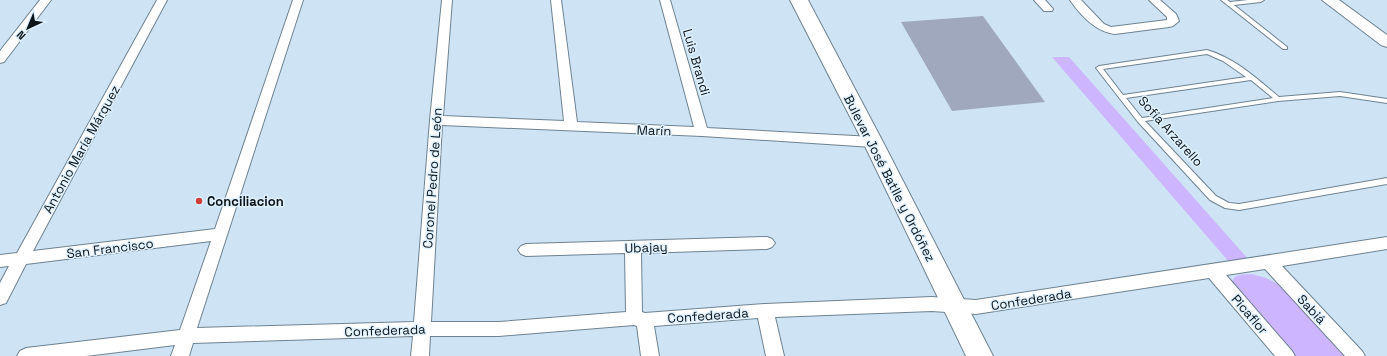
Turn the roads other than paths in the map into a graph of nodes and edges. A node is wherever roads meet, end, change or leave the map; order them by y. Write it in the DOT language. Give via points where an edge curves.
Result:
graph roads {
  1 [pos="46,0"];
  2 [pos="162,0"];
  3 [pos="298,0"];
  4 [pos="447,0"];
  5 [pos="556,0"];
  6 [pos="664,0"];
  7 [pos="799,0"];
  8 [pos="1039,0"];
  9 [pos="1075,0"];
  10 [pos="1154,0"];
  11 [pos="1262,0"];
  12 [pos="1329,0"];
  13 [pos="1227,2"];
  14 [pos="1048,9"];
  15 [pos="1387,42"];
  16 [pos="1285,48"];
  17 [pos="0,58"];
  18 [pos="1250,78"];
  19 [pos="1121,97"];
  20 [pos="1278,99"];
  21 [pos="1387,101"];
  22 [pos="436,120"];
  23 [pos="1140,120"];
  24 [pos="571,127"];
  25 [pos="702,132"];
  26 [pos="873,142"];
  27 [pos="1387,181"];
  28 [pos="220,234"];
  29 [pos="767,243"];
  30 [pos="1387,243"];
  31 [pos="633,248"];
  32 [pos="526,250"];
  33 [pos="21,259"];
  34 [pos="0,261"];
  35 [pos="1268,262"];
  36 [pos="1213,271"];
  37 [pos="0,298"];
  38 [pos="955,306"];
  39 [pos="765,312"];
  40 [pos="640,319"];
  41 [pos="422,328"];
  42 [pos="187,336"];
  43 [pos="26,356"];
  44 [pos="180,356"];
  45 [pos="420,356"];
  46 [pos="650,356"];
  47 [pos="775,356"];
  48 [pos="980,356"];
  49 [pos="1286,356"];
  50 [pos="1356,356"];
  1 -- 17 [label="street"];
  2 -- 33 [label="street, Antonio María Márquez"];
  3 -- 28 [label="street"];
  4 -- 22 [label="street, Coronel Pedro de León"];
  5 -- 24 [label="street"];
  6 -- 25 [label="street, Luis Brandi"];
  7 -- 26 [label="main road, Bulevar José Batlle y Ordóñez"];
  8 -- 14 [label="street"];
  9 -- 10 [label="street" via="1100,26 1115,31 1168,24 1173,21 1172,16"];
  11 -- 13 [label="lane"];
  12 -- 15 [label="street"];
  13 -- 16 [label="lane"];
  18 -- 19 [label="lane"];
  18 -- 19 [label="lane, Sofía Arzarello" via="1226,59 1206,52 1099,68"];
  18 -- 20 [label="lane"];
  19 -- 23 [label="lane, Sofía Arzarello"];
  20 -- 21 [label="lane" via="1340,94"];
  20 -- 23 [label="lane"];
  22 -- 24 [label="street, Marín"];
  22 -- 41 [label="street, Coronel Pedro de León"];
  23 -- 27 [label="lane, Sofía Arzarello" via="1213,198 1228,206 1239,207"];
  24 -- 25 [label="street, Marín"];
  25 -- 26 [label="street, Marín"];
  26 -- 38 [label="main road, Bulevar José Batlle y Ordóñez"];
  28 -- 33 [label="street, San Francisco"];
  28 -- 42 [label="street"];
  29 -- 31 [label="street, Ubajay"];
  30 -- 35 [label="street, Confederada"];
  31 -- 32 [label="street, Ubajay"];
  31 -- 40 [label="street"];
  33 -- 34 [label="street, San Francisco"];
  33 -- 37 [label="street, Antonio María Márquez"];
  35 -- 36 [label="street, Confederada"];
  35 -- 50 [label="street, Sabiá"];
  36 -- 38 [label="street, Confederada" via="976,307"];
  36 -- 49 [label="street, Picaflor"];
  38 -- 39 [label="street, Confederada" via="932,304"];
  38 -- 48 [label="main road, Bulevar José Batlle y Ordóñez"];
  39 -- 40 [label="street, Confederada"];
  39 -- 47 [label="street"];
  40 -- 41 [label="street, Confederada" via="499,329"];
  40 -- 46 [label="street"];
  41 -- 42 [label="street, Confederada"];
  41 -- 45 [label="street, Coronel Pedro de León"];
  42 -- 43 [label="street, Confederada"];
  42 -- 44 [label="street"];
}
